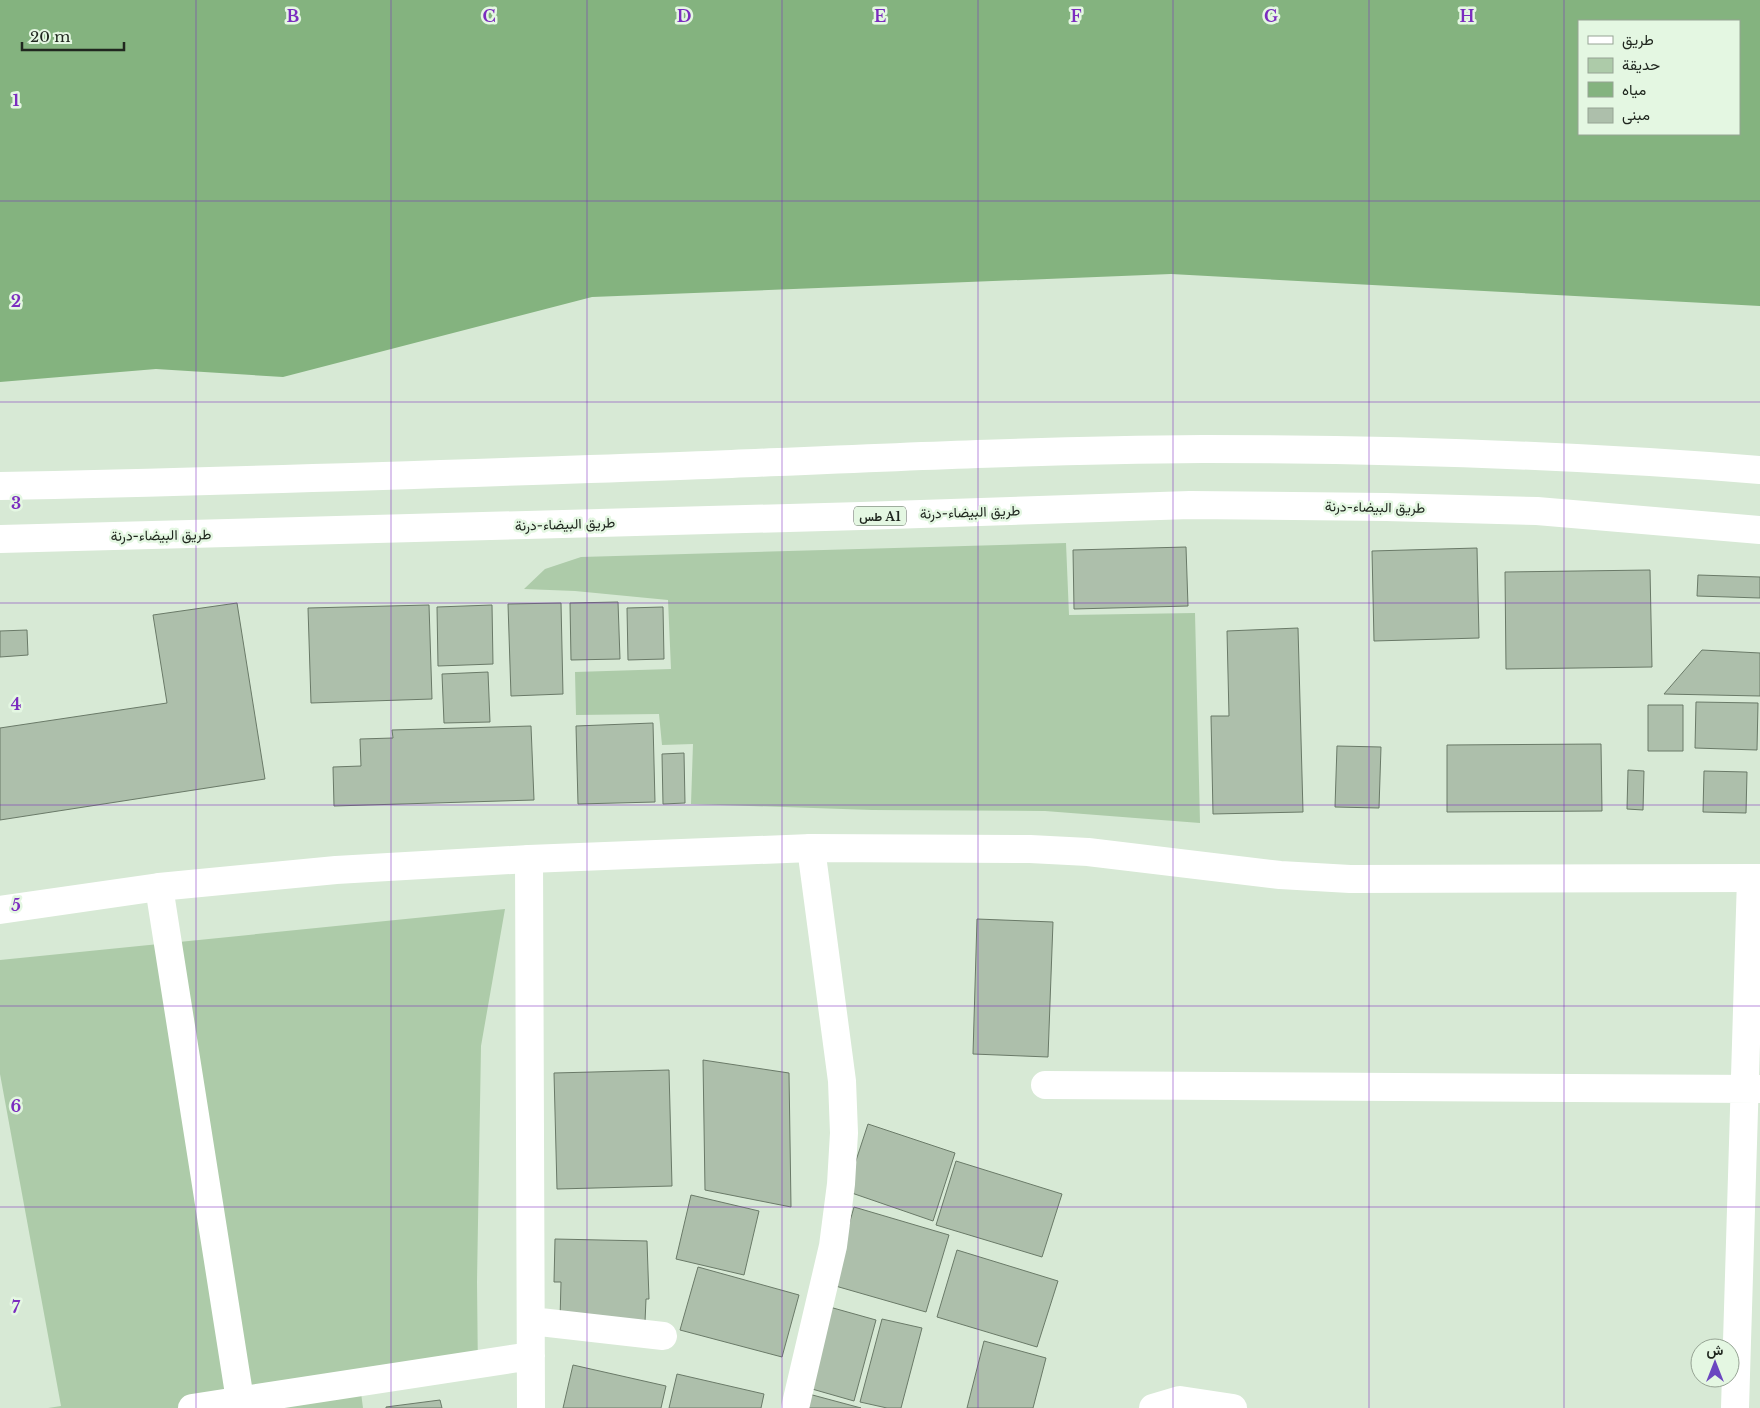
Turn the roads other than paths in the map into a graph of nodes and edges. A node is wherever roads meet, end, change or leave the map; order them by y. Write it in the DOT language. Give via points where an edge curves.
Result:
graph roads {
  1 [pos="1760,470"];
  2 [pos="0,486"];
  3 [pos="1760,530"];
  4 [pos="0,539"];
  5 [pos="811,848"];
  6 [pos="529,859"];
  7 [pos="1755,878"];
  8 [pos="159,887"];
  9 [pos="0,910"];
  10 [pos="1044,1084"];
  11 [pos="1752,1089"];
  12 [pos="531,1321"];
  13 [pos="663,1336"];
  14 [pos="531,1356"];
  15 [pos="240,1400"];
  16 [pos="294,1400"];
  17 [pos="192,1408"];
  18 [pos="531,1408"];
  19 [pos="796,1408"];
  20 [pos="1154,1408"];
  21 [pos="1233,1408"];
  22 [pos="1735,1408"];
  1 -- 2 [label="main road" via="1644,461 1201,449 228,483"];
  3 -- 4 [label="main road, طريق البيضاء-درنة / طس A1" via="1537,511 1190,505"];
  5 -- 6 [label="main road"];
  5 -- 7 [label="main road" via="1088,852 1280,875 1350,879"];
  5 -- 19 [label="main road" via="842,1080 844,1133 834,1246"];
  6 -- 8 [label="main road" via="336,870"];
  6 -- 12 [label="main road"];
  7 -- 11 [label="main road"];
  8 -- 9 [label="main road"];
  8 -- 15 [label="main road"];
  10 -- 11 [label="main road"];
  11 -- 22 [label="main road"];
  12 -- 13 [label="main road"];
  12 -- 14 [label="main road"];
  14 -- 16 [label="main road"];
  14 -- 18 [label="main road"];
  15 -- 16 [label="main road"];
  15 -- 17 [label="main road"];
  20 -- 21 [label="main road" via="1180,1400"];
}
